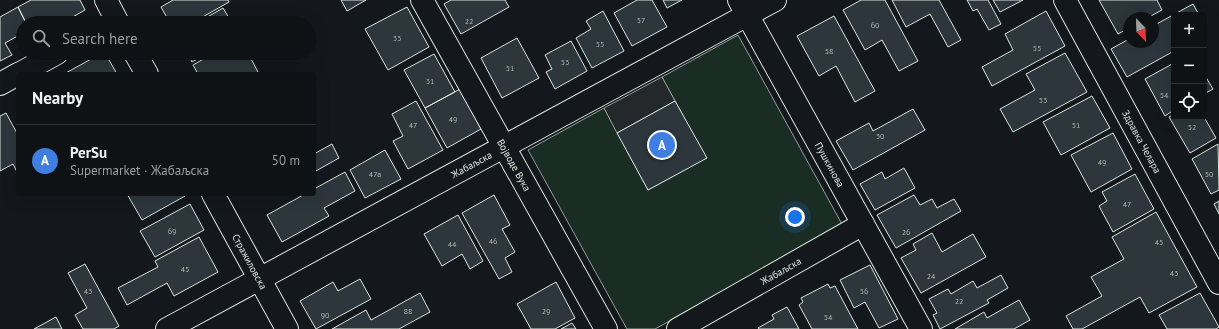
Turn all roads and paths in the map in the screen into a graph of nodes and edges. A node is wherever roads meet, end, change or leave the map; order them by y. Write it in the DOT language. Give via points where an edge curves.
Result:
graph roads {
  1 [pos="106,0"];
  2 [pos="422,0"];
  3 [pos="776,0"];
  4 [pos="1064,0"];
  5 [pos="743,8"];
  6 [pos="113,16"];
  7 [pos="44,60"];
  8 [pos="139,60"];
  9 [pos="22,72"];
  10 [pos="146,72"];
  11 [pos="16,75"];
  12 [pos="0,84"];
  13 [pos="504,147"];
  14 [pos="214,196"];
  15 [pos="863,224"];
  16 [pos="260,279"];
  17 [pos="1219,283"];
  18 [pos="167,329"];
  19 [pos="287,329"];
  20 [pos="606,329"];
  21 [pos="678,329"];
  22 [pos="921,329"];
  1 -- 6 [label="street"];
  2 -- 13 [label="street, Војводе Вука"];
  3 -- 5 [label="street, Жабаљска"];
  4 -- 17 [label="street, Здравка Челара"];
  5 -- 13 [label="street, Жабаљска"];
  5 -- 15 [label="street, Пушкинова"];
  7 -- 9 [label="street"];
  8 -- 10 [label="street"];
  11 -- 12 [label="street"];
  13 -- 16 [label="street, Жабаљска"];
  13 -- 20 [label="street, Војводе Вука"];
  14 -- 16 [label="street, Стражиловска"];
  15 -- 21 [label="street, Жабаљска"];
  15 -- 22 [label="street, Пушкинова"];
  16 -- 18 [label="street, Жабаљска"];
  16 -- 19 [label="street, Стражиловска"];
}
